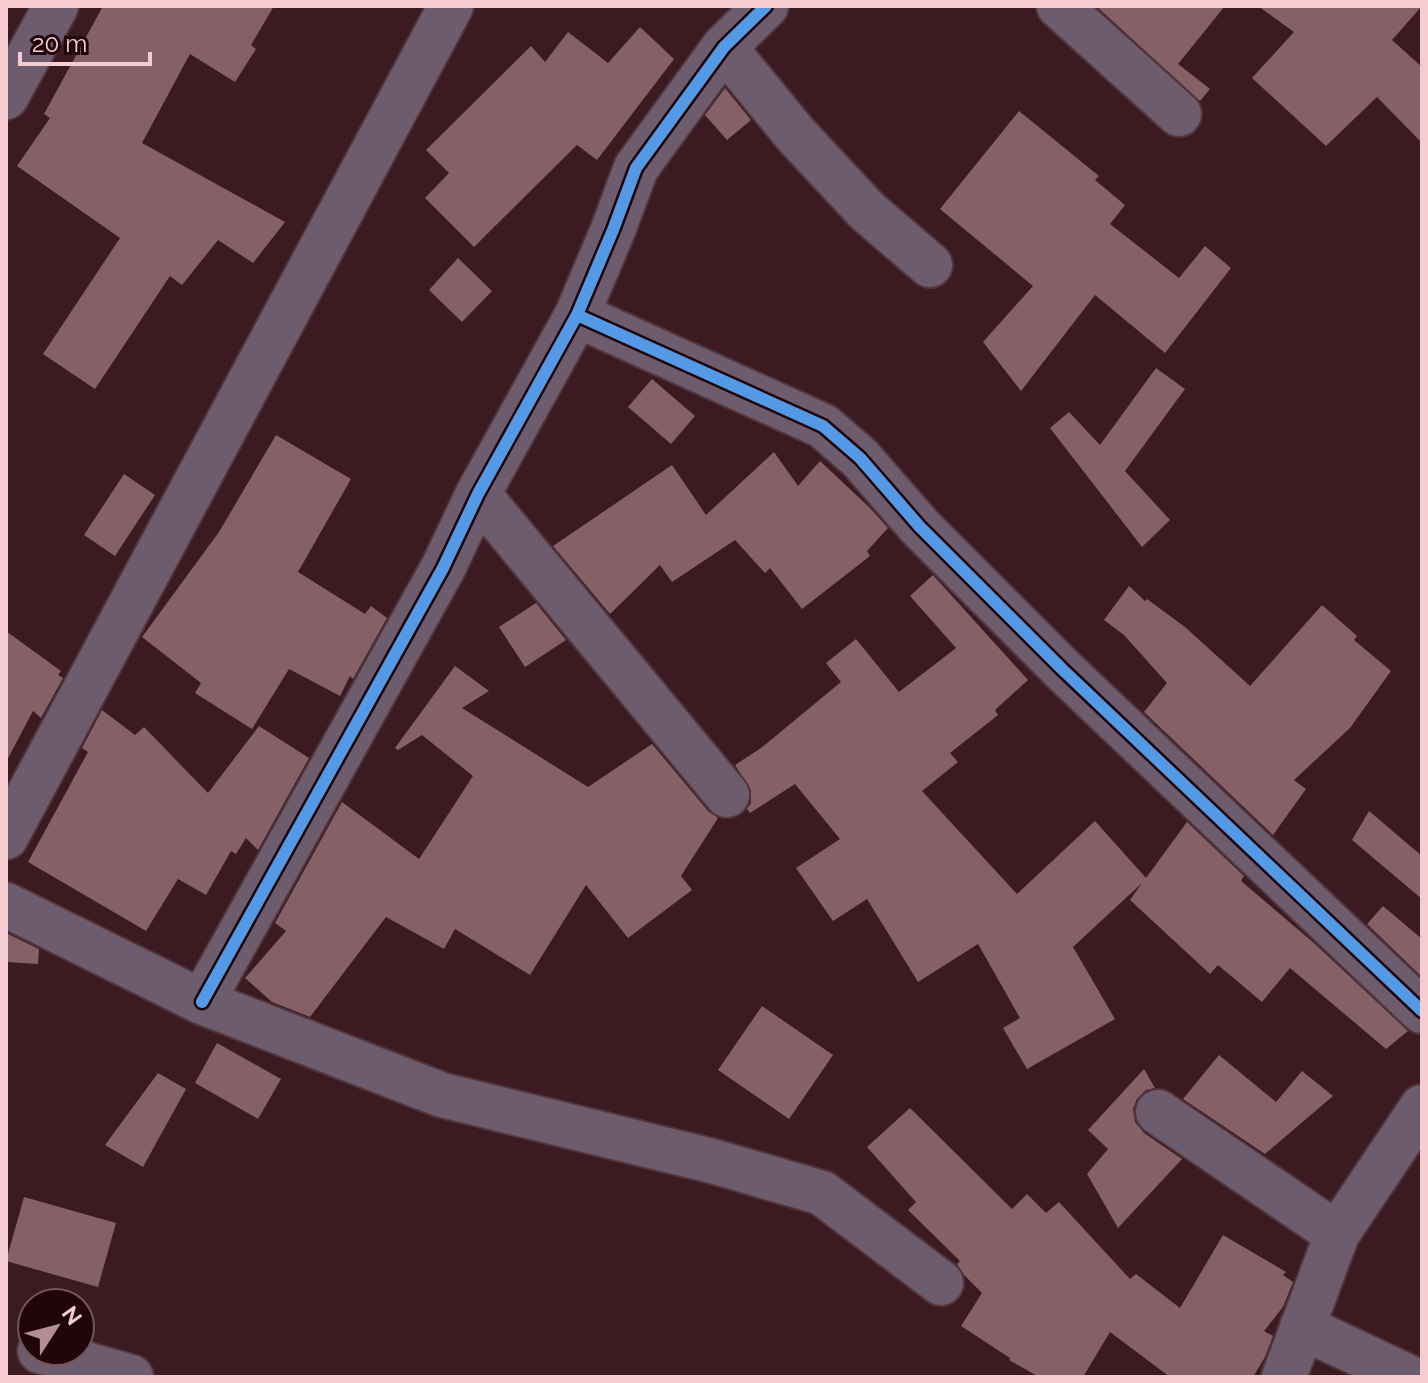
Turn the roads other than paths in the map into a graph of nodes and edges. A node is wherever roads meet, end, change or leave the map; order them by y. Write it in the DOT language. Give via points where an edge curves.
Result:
graph roads {
  1 [pos="56,6"];
  2 [pos="451,6"];
  3 [pos="766,6"];
  4 [pos="1059,6"];
  5 [pos="724,47"];
  6 [pos="6,97"];
  7 [pos="1179,114"];
  8 [pos="930,265"];
  9 [pos="577,315"];
  10 [pos="478,494"];
  11 [pos="727,795"];
  12 [pos="6,837"];
  13 [pos="6,905"];
  14 [pos="202,1002"];
  15 [pos="1422,1011"];
  16 [pos="1422,1107"];
  17 [pos="1158,1112"];
  18 [pos="1337,1234"];
  19 [pos="941,1283"];
  20 [pos="1302,1327"];
  21 [pos="96,1367"];
  22 [pos="131,1377"];
  23 [pos="1284,1377"];
  24 [pos="1408,1377"];
  1 -- 6 [label="street"];
  2 -- 12 [label="street"];
  3 -- 5 [label="street"];
  4 -- 7 [label="street"];
  5 -- 8 [label="street" via="867,211"];
  5 -- 9 [label="street" via="636,168"];
  9 -- 10 [label="street"];
  9 -- 15 [label="street" via="823,426 1073,680"];
  10 -- 11 [label="street"];
  10 -- 14 [label="street" via="443,568"];
  13 -- 14 [label="street"];
  14 -- 19 [label="street" via="442,1095 822,1193"];
  16 -- 18 [label="street"];
  17 -- 18 [label="street"];
  18 -- 20 [label="street"];
  20 -- 23 [label="street"];
  20 -- 24 [label="street"];
  21 -- 22 [label="street"];
}
